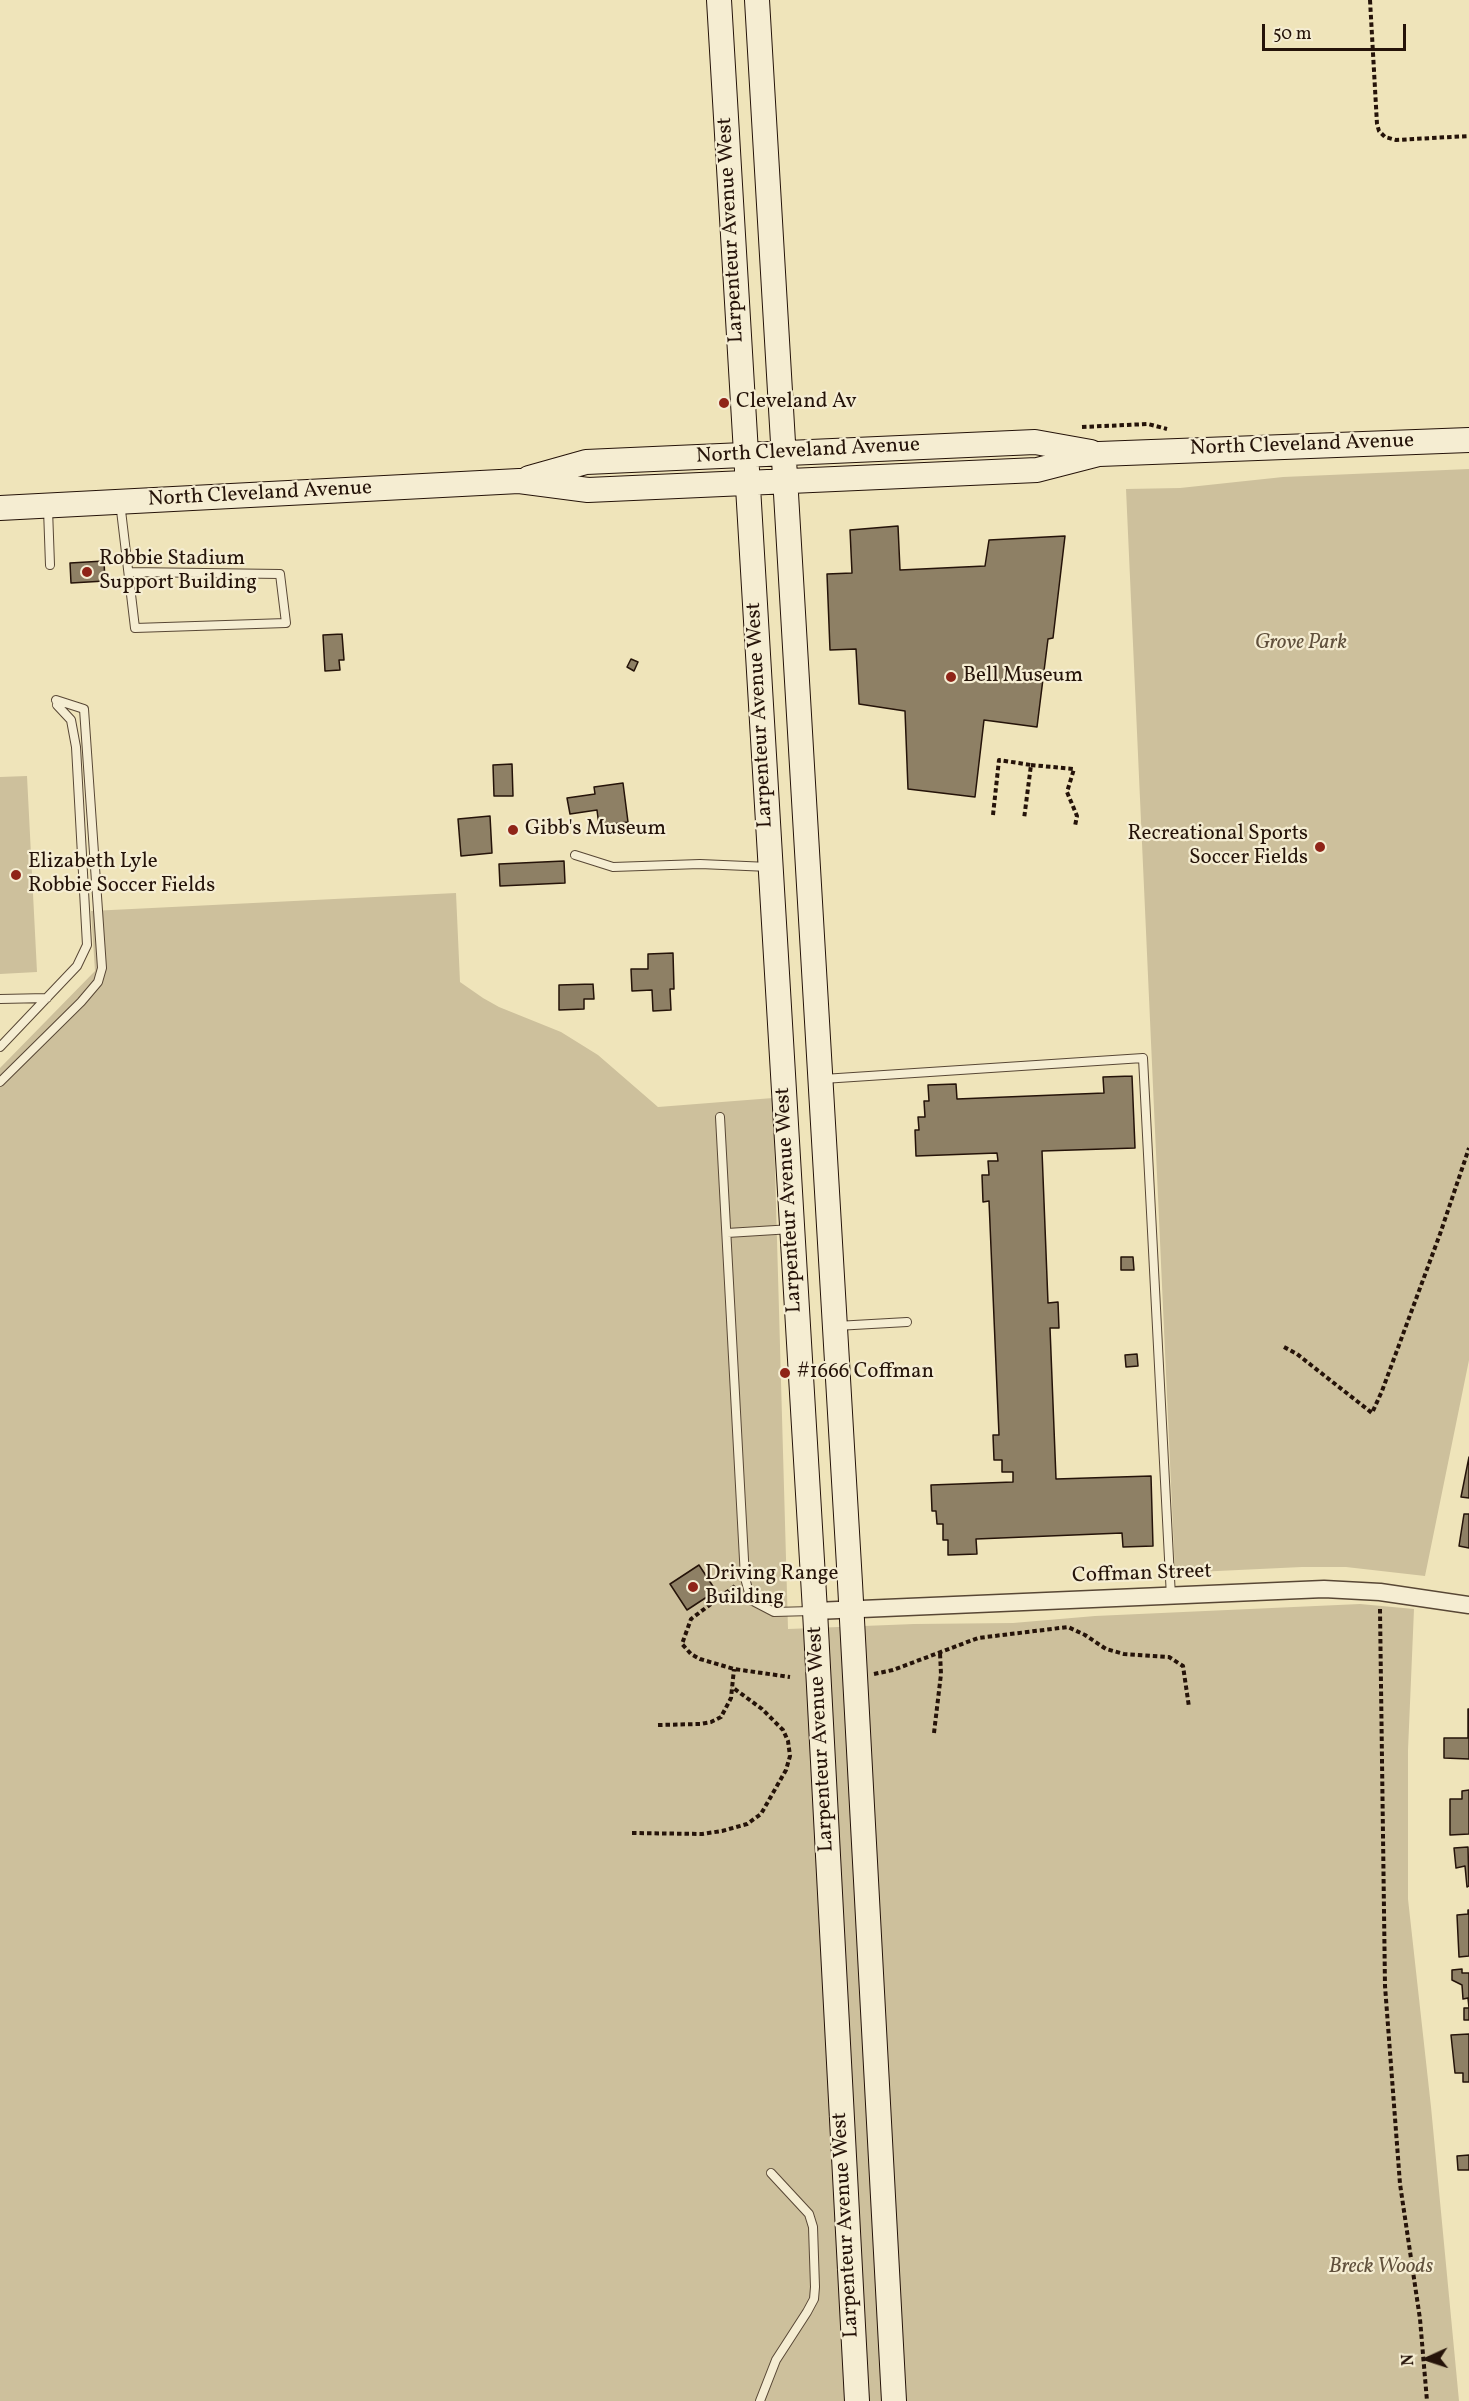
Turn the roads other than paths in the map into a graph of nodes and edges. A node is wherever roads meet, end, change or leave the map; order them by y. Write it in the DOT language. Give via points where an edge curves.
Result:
graph roads {
  1 [pos="719,0"];
  2 [pos="757,0"];
  3 [pos="1469,440"];
  4 [pos="783,453"];
  5 [pos="1099,454"];
  6 [pos="745,455"];
  7 [pos="519,481"];
  8 [pos="785,481"];
  9 [pos="747,483"];
  10 [pos="120,502"];
  11 [pos="48,506"];
  12 [pos="0,508"];
  13 [pos="50,566"];
  14 [pos="129,573"];
  15 [pos="576,855"];
  16 [pos="770,867"];
  17 [pos="809,890"];
  18 [pos="772,894"];
  19 [pos="47,998"];
  20 [pos="0,999"];
  21 [pos="0,1047"];
  22 [pos="820,1079"];
  23 [pos="0,1082"];
  24 [pos="720,1117"];
  25 [pos="792,1229"];
  26 [pos="727,1233"];
  27 [pos="907,1322"];
  28 [pos="835,1326"];
  29 [pos="1171,1597"];
  30 [pos="1469,1605"];
  31 [pos="852,1609"];
  32 [pos="815,1611"];
  33 [pos="771,2173"];
  34 [pos="760,2401"];
  35 [pos="857,2401"];
  36 [pos="894,2401"];
  1 -- 6 [label="main road, Larpenteur Avenue West"];
  2 -- 4 [label="main road, Larpenteur Avenue West"];
  3 -- 5 [label="main road, North Cleveland Avenue"];
  4 -- 5 [label="main road, North Cleveland Avenue" via="1035,442"];
  4 -- 6 [label="main road, North Cleveland Avenue"];
  4 -- 8 [label="main road, Larpenteur Avenue West"];
  5 -- 8 [label="main road, North Cleveland Avenue" via="1037,470"];
  6 -- 7 [label="main road, North Cleveland Avenue" via="586,462"];
  6 -- 9 [label="main road, Larpenteur Avenue West"];
  7 -- 9 [label="main road, North Cleveland Avenue" via="588,490"];
  7 -- 10 [label="main road, North Cleveland Avenue"];
  8 -- 9 [label="main road, North Cleveland Avenue"];
  8 -- 17 [label="main road, Larpenteur Avenue West"];
  9 -- 16 [label="main road, Larpenteur Avenue West"];
  10 -- 11 [label="main road, North Cleveland Avenue"];
  10 -- 14 [label="lane"];
  11 -- 12 [label="main road, North Cleveland Avenue"];
  11 -- 13 [label="lane"];
  14 -- 14 [label="lane" via="135,628 286,623 279,574"];
  15 -- 16 [label="lane" via="613,867"];
  16 -- 18 [label="main road, Larpenteur Avenue West"];
  17 -- 18 [label="main road"];
  17 -- 22 [label="main road, Larpenteur Avenue West"];
  18 -- 25 [label="main road, Larpenteur Avenue West"];
  19 -- 20 [label="lane"];
  19 -- 21 [label="lane"];
  19 -- 23 [label="lane" via="77,966 87,945 76,747 71,720 56,703 84,709 102,969 98,982 81,1002"];
  22 -- 28 [label="main road, Larpenteur Avenue West"];
  22 -- 29 [label="lane" via="1143,1058"];
  24 -- 26 [label="lane"];
  25 -- 26 [label="lane"];
  25 -- 32 [label="main road, Larpenteur Avenue West"];
  26 -- 32 [label="lane" via="745,1578 751,1600 774,1612"];
  27 -- 28 [label="lane"];
  28 -- 31 [label="main road, Larpenteur Avenue West"];
  29 -- 30 [label="street, Coffman Street" via="1324,1589 1380,1592"];
  29 -- 31 [label="street, Coffman Street"];
  31 -- 32 [label="street, Coffman Street"];
  31 -- 36 [label="main road, Larpenteur Avenue West"];
  32 -- 35 [label="main road, Larpenteur Avenue West"];
  33 -- 34 [label="lane" via="809,2214 816,2287 807,2312 776,2360"];
}
